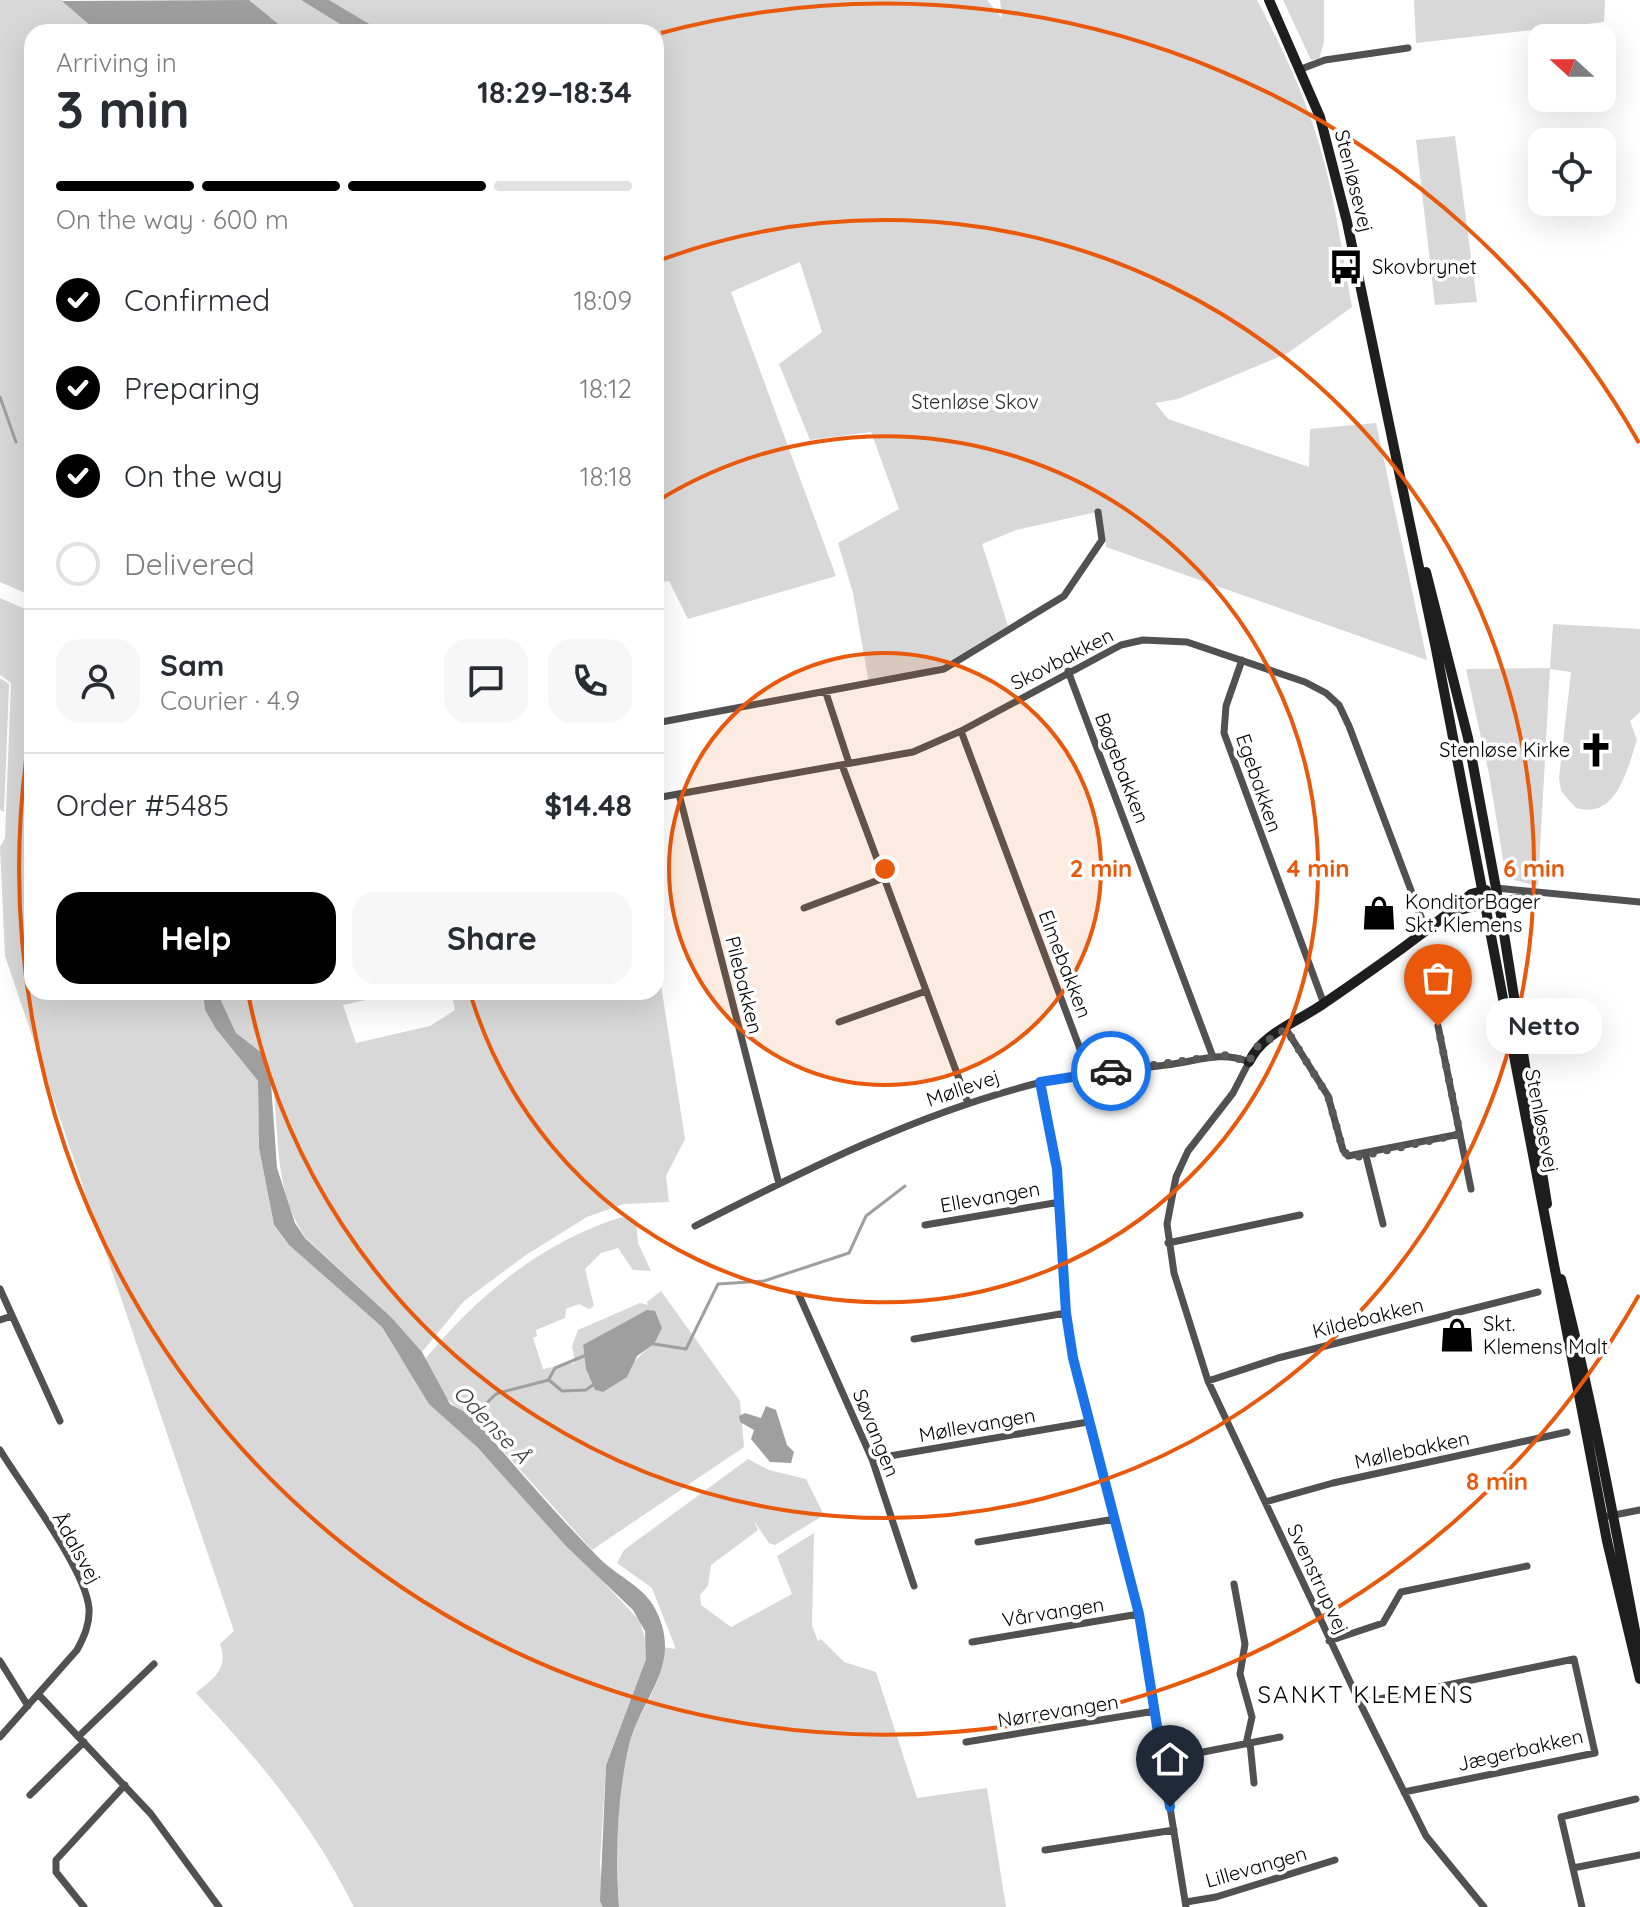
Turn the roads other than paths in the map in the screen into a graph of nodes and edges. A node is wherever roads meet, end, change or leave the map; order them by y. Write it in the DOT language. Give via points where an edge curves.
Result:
graph roads {
  1 [pos="1269,0"];
  2 [pos="1408,48"];
  3 [pos="1301,69"];
  4 [pos="1098,512"];
  5 [pos="1409,521"];
  6 [pos="1242,660"];
  7 [pos="1068,671"];
  8 [pos="826,693"];
  9 [pos="664,722"];
  10 [pos="961,731"];
  11 [pos="846,764"];
  12 [pos="679,794"];
  13 [pos="664,797"];
  14 [pos="884,878"];
  15 [pos="1496,888"];
  16 [pos="1482,891"];
  17 [pos="1533,893"];
  18 [pos="1498,902"];
  19 [pos="1640,902"];
  20 [pos="1485,904"];
  21 [pos="804,908"];
  22 [pos="1449,913"];
  23 [pos="1426,930"];
  24 [pos="926,991"];
  25 [pos="1324,1004"];
  26 [pos="839,1022"];
  27 [pos="1438,1026"];
  28 [pos="1286,1029"];
  29 [pos="1213,1057"];
  30 [pos="1249,1062"];
  31 [pos="1089,1073"];
  32 [pos="1040,1082"];
  33 [pos="968,1103"];
  34 [pos="1460,1134"];
  35 [pos="1366,1156"];
  36 [pos="779,1184"];
  37 [pos="1471,1189"];
  38 [pos="1060,1202"];
  39 [pos="1300,1215"];
  40 [pos="1383,1224"];
  41 [pos="925,1225"];
  42 [pos="695,1226"];
  43 [pos="1168,1243"];
  44 [pos="0,1289"];
  45 [pos="1538,1292"];
  46 [pos="799,1295"];
  47 [pos="1066,1313"];
  48 [pos="12,1316"];
  49 [pos="0,1320"];
  50 [pos="914,1339"];
  51 [pos="1208,1381"];
  52 [pos="60,1421"];
  53 [pos="1088,1422"];
  54 [pos="1567,1432"];
  55 [pos="0,1450"];
  56 [pos="872,1459"];
  57 [pos="1265,1502"];
  58 [pos="1640,1510"];
  59 [pos="1615,1515"];
  60 [pos="1603,1518"];
  61 [pos="1115,1519"];
  62 [pos="978,1542"];
  63 [pos="1527,1566"];
  64 [pos="1234,1584"];
  65 [pos="914,1586"];
  66 [pos="1139,1614"];
  67 [pos="1329,1641"];
  68 [pos="972,1642"];
  69 [pos="1640,1657"];
  70 [pos="0,1661"];
  71 [pos="154,1664"];
  72 [pos="1640,1679"];
  73 [pos="38,1694"];
  74 [pos="1360,1703"];
  75 [pos="28,1706"];
  76 [pos="1155,1711"];
  77 [pos="0,1737"];
  78 [pos="1280,1737"];
  79 [pos="81,1739"];
  80 [pos="966,1742"];
  81 [pos="1248,1744"];
  82 [pos="1162,1760"];
  83 [pos="1254,1783"];
  84 [pos="125,1785"];
  85 [pos="1404,1792"];
  86 [pos="30,1795"];
  87 [pos="1636,1799"];
  88 [pos="1174,1830"];
  89 [pos="1045,1850"];
  90 [pos="1640,1855"];
  91 [pos="1335,1860"];
  92 [pos="1573,1868"];
  93 [pos="1186,1904"];
  94 [pos="84,1907"];
  95 [pos="219,1907"];
  96 [pos="1484,1907"];
  97 [pos="1582,1907"];
  1 -- 3 [label="street, Stenløsevej"];
  2 -- 3 [label="street" via="1325,60"];
  3 -- 5 [label="street, Stenløsevej" via="1320,117 1344,211"];
  4 -- 8 [label="street" via="1102,540 1064,596 944,669"];
  5 -- 15 [label="street, Stenløsevej" via="1468,738"];
  5 -- 16 [label="street, Stenløsevej"];
  6 -- 7 [label="street, Skovbakken" via="1187,642 1143,640"];
  6 -- 23 [label="street, Skovbakken" via="1305,682 1339,705"];
  6 -- 25 [label="street, Egebakken" via="1226,706 1224,733"];
  7 -- 10 [label="street, Skovbakken"];
  7 -- 29 [label="street, Bøgebakken"];
  8 -- 9 [label="street"];
  8 -- 11 [label="street"];
  10 -- 11 [label="street, Skovbakken" via="913,752"];
  10 -- 31 [label="street, Elmebakken"];
  11 -- 12 [label="street, Skovbakken"];
  11 -- 14 [label="street"];
  12 -- 13 [label="street, Skovbakken"];
  12 -- 36 [label="street, Pilebakken"];
  14 -- 21 [label="street"];
  14 -- 24 [label="street"];
  15 -- 16 [label="street"];
  15 -- 17 [label="street"];
  15 -- 18 [label="street, Stenløsevej"];
  16 -- 20 [label="street, Stenløsevej"];
  16 -- 22 [label="street"];
  17 -- 18 [label="street"];
  17 -- 19 [label="street"];
  18 -- 20 [label="street"];
  18 -- 59 [label="street, Stenløsevej" via="1551,1234"];
  20 -- 22 [label="street"];
  20 -- 60 [label="street, Stenløsevej"];
  22 -- 23 [label="street"];
  23 -- 25 [label="street"];
  24 -- 26 [label="street"];
  24 -- 33 [label="street"];
  25 -- 28 [label="street"];
  27 -- 34 [label="street"];
  28 -- 30 [label="street" via="1255,1048"];
  28 -- 35 [label="street" via="1328,1096 1343,1150 1348,1156"];
  29 -- 30 [label="street, Møllevej"];
  29 -- 31 [label="street, Møllevej"];
  30 -- 43 [label="street, Svenstrupvej" via="1176,1177 1168,1207"];
  31 -- 32 [label="street, Møllevej"];
  32 -- 33 [label="street, Møllevej"];
  32 -- 38 [label="street"];
  33 -- 36 [label="street, Møllevej"];
  34 -- 35 [label="street"];
  34 -- 37 [label="street"];
  35 -- 40 [label="street"];
  36 -- 42 [label="street, Møllevej"];
  38 -- 41 [label="street, Ellevangen"];
  38 -- 47 [label="street"];
  39 -- 43 [label="street"];
  43 -- 51 [label="street, Svenstrupvej"];
  44 -- 48 [label="street"];
  45 -- 51 [label="street, Kildebakken"];
  46 -- 56 [label="street, Søvangen"];
  47 -- 50 [label="street"];
  47 -- 53 [label="street"];
  48 -- 49 [label="street"];
  48 -- 52 [label="street"];
  51 -- 57 [label="street, Svenstrupvej"];
  53 -- 56 [label="street, Møllevangen"];
  53 -- 61 [label="street"];
  54 -- 57 [label="street, Møllebakken"];
  55 -- 73 [label="street, Ådalsvej" via="81,1582 89,1611 77,1650"];
  56 -- 65 [label="street, Søvangen"];
  57 -- 67 [label="street, Svenstrupvej"];
  58 -- 59 [label="street"];
  59 -- 60 [label="street"];
  59 -- 69 [label="street, Stenløsevej"];
  60 -- 72 [label="street, Stenløsevej"];
  61 -- 62 [label="street"];
  61 -- 66 [label="street"];
  63 -- 67 [label="street" via="1401,1592 1383,1623"];
  64 -- 81 [label="street" via="1245,1644 1240,1674 1252,1717"];
  66 -- 68 [label="street, Vårvangen"];
  66 -- 76 [label="street"];
  67 -- 74 [label="street, Svenstrupvej"];
  70 -- 75 [label="street"];
  71 -- 79 [label="street"];
  73 -- 75 [label="street, Ådalsvej"];
  73 -- 79 [label="street"];
  74 -- 85 [label="street, Svenstrupvej"];
  74 -- 85 [label="street, Jægerbakken" via="1574,1659 1595,1753"];
  75 -- 77 [label="street, Ådalsvej"];
  76 -- 80 [label="street, Nørrevangen"];
  76 -- 82 [label="street"];
  78 -- 81 [label="street"];
  79 -- 84 [label="street"];
  79 -- 86 [label="street"];
  81 -- 82 [label="street"];
  81 -- 83 [label="street"];
  82 -- 88 [label="street"];
  84 -- 94 [label="street" via="56,1860 56,1872"];
  84 -- 95 [label="street"];
  85 -- 96 [label="street, Svenstrupvej" via="1426,1836"];
  87 -- 92 [label="street" via="1561,1817"];
  88 -- 89 [label="street"];
  88 -- 93 [label="street"];
  90 -- 92 [label="street"];
  91 -- 93 [label="street, Lillevangen"];
  92 -- 97 [label="street"];
}
